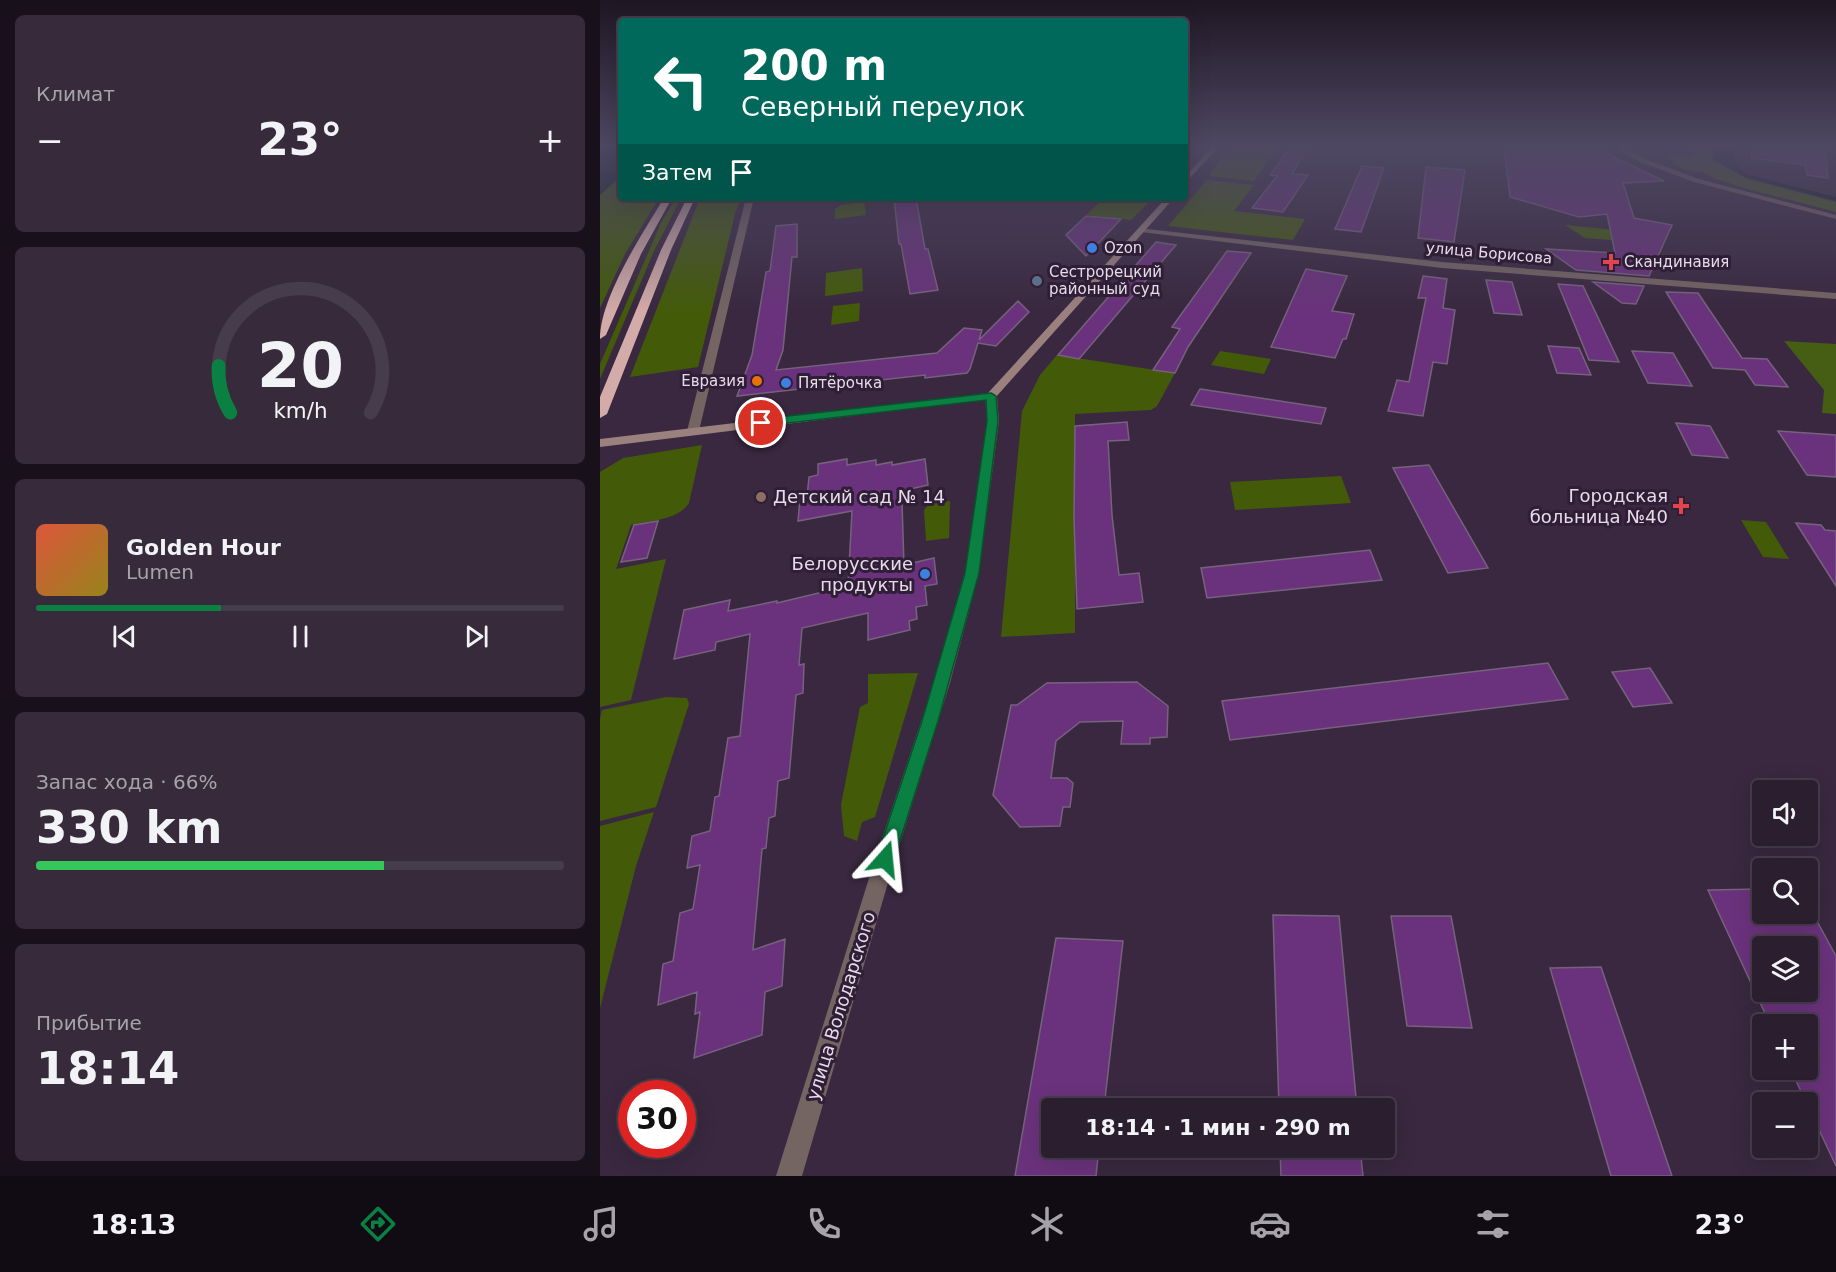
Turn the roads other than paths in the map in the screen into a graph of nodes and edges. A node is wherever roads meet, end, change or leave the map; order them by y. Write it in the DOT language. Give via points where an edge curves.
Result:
graph roads {
  1 [pos="666,202"];
  2 [pos="689,202"];
  3 [pos="749,202"];
  4 [pos="1166,202"];
  5 [pos="1779,202"];
  6 [pos="1836,217"];
  7 [pos="1141,230"];
  8 [pos="1836,296"];
  9 [pos="600,335"];
  10 [pos="991,396"];
  11 [pos="600,414"];
  12 [pos="693,431"];
  13 [pos="600,443"];
  14 [pos="789,1176"];
  1 -- 9 [label="highway" via="636,254"];
  2 -- 11 [label="highway"];
  3 -- 12 [label="street"];
  4 -- 7 [label="main road"];
  5 -- 6 [label="street"];
  7 -- 8 [label="street, улица Борисова" via="1450,266"];
  7 -- 10 [label="main road"];
  10 -- 12 [label="main road"];
  10 -- 14 [label="street, улица Володарского" via="993,421 972,573"];
  12 -- 13 [label="main road"];
}
